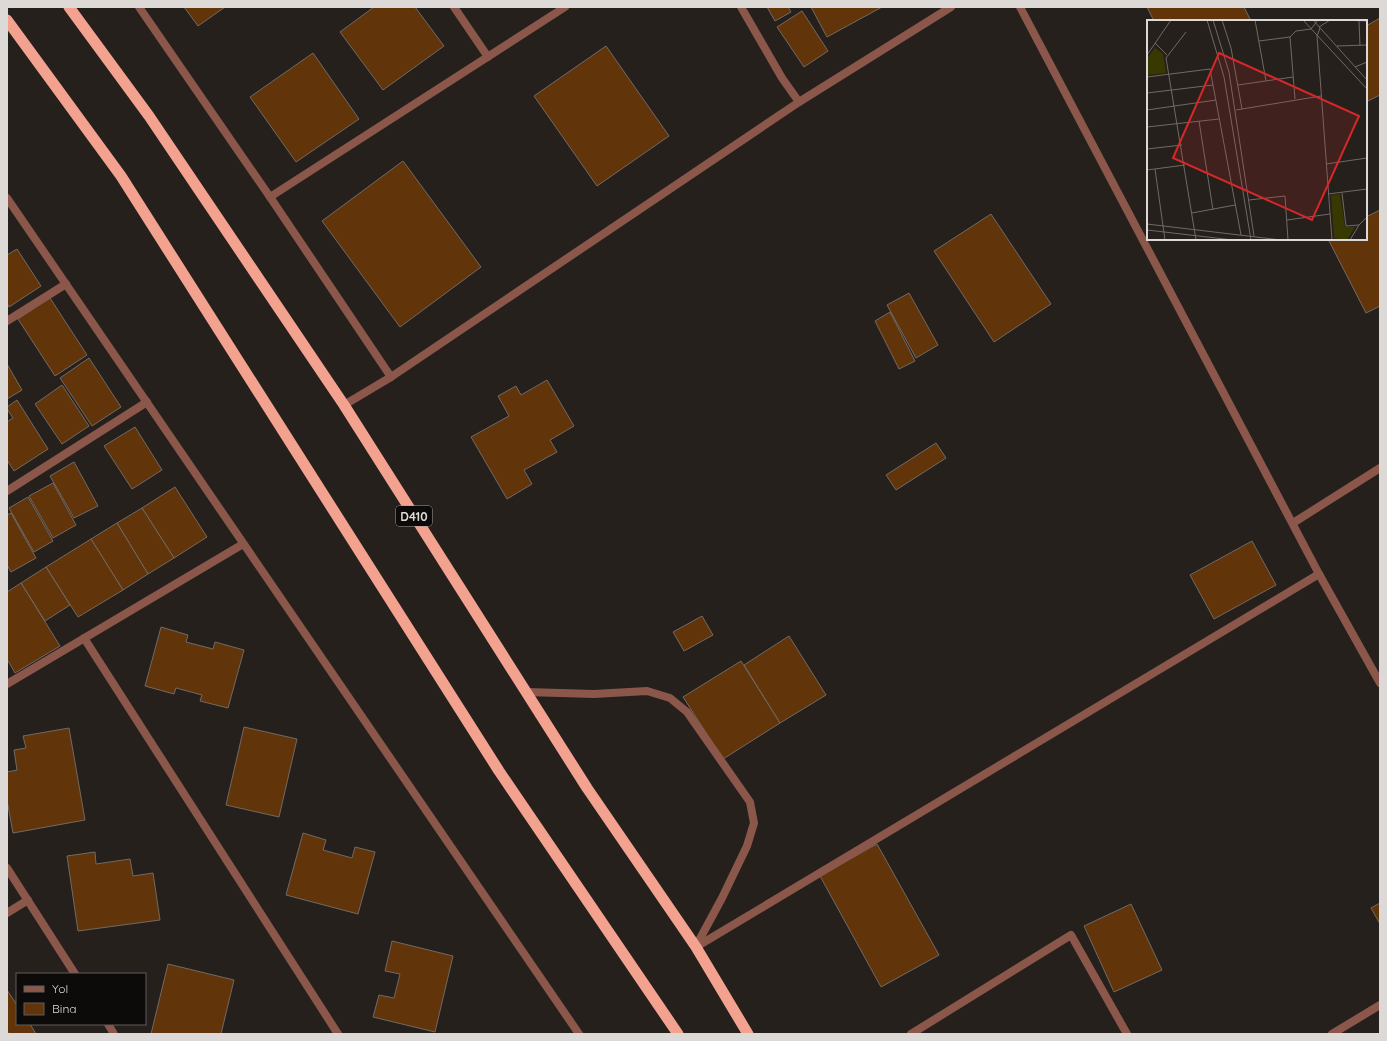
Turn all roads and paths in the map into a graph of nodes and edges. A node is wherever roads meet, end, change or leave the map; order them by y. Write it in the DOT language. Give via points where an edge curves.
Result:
graph roads {
  1 [pos="69,7"];
  2 [pos="139,7"];
  3 [pos="454,7"];
  4 [pos="565,7"];
  5 [pos="741,7"];
  6 [pos="951,7"];
  7 [pos="1020,7"];
  8 [pos="7,20"];
  9 [pos="488,57"];
  10 [pos="799,102"];
  11 [pos="270,197"];
  12 [pos="7,198"];
  13 [pos="66,284"];
  14 [pos="7,321"];
  15 [pos="391,377"];
  16 [pos="147,402"];
  17 [pos="344,405"];
  18 [pos="1380,468"];
  19 [pos="7,491"];
  20 [pos="1293,523"];
  21 [pos="243,544"];
  22 [pos="1319,574"];
  23 [pos="84,638"];
  24 [pos="1380,683"];
  25 [pos="7,684"];
  26 [pos="526,692"];
  27 [pos="7,868"];
  28 [pos="28,900"];
  29 [pos="7,913"];
  30 [pos="696,947"];
  31 [pos="74,973"];
  32 [pos="1380,1005"];
  33 [pos="109,1025"];
  34 [pos="114,1034"];
  35 [pos="338,1034"];
  36 [pos="579,1034"];
  37 [pos="678,1034"];
  38 [pos="748,1034"];
  39 [pos="911,1034"];
  40 [pos="1127,1034"];
  41 [pos="1332,1034"];
  1 -- 17 [label="highway, D410" via="149,116"];
  2 -- 11 [label="street"];
  3 -- 9 [label="street"];
  4 -- 9 [label="street"];
  5 -- 10 [label="street" via="782,78"];
  6 -- 10 [label="street"];
  7 -- 20 [label="street"];
  8 -- 37 [label="highway" via="121,176 499,771"];
  9 -- 11 [label="street"];
  10 -- 15 [label="street"];
  11 -- 15 [label="street"];
  12 -- 13 [label="street"];
  13 -- 14 [label="street"];
  13 -- 16 [label="street"];
  15 -- 17 [label="street"];
  16 -- 19 [label="street"];
  16 -- 21 [label="street"];
  17 -- 26 [label="highway, D410"];
  18 -- 20 [label="street"];
  20 -- 22 [label="street"];
  21 -- 23 [label="street"];
  21 -- 36 [label="street"];
  22 -- 24 [label="street"];
  22 -- 30 [label="street"];
  23 -- 25 [label="street"];
  23 -- 35 [label="street"];
  26 -- 30 [label="highway, D410" via="587,788"];
  26 -- 30 [label="street" via="594,694 647,691 670,698 687,712 750,802 754,823 747,846"];
  27 -- 28 [label="street"];
  28 -- 29 [label="street"];
  28 -- 31 [label="street"];
  30 -- 38 [label="highway, D410"];
  32 -- 41 [label="street"];
  33 -- 34 [label="street"];
  39 -- 40 [label="street" via="1071,935"];
}
